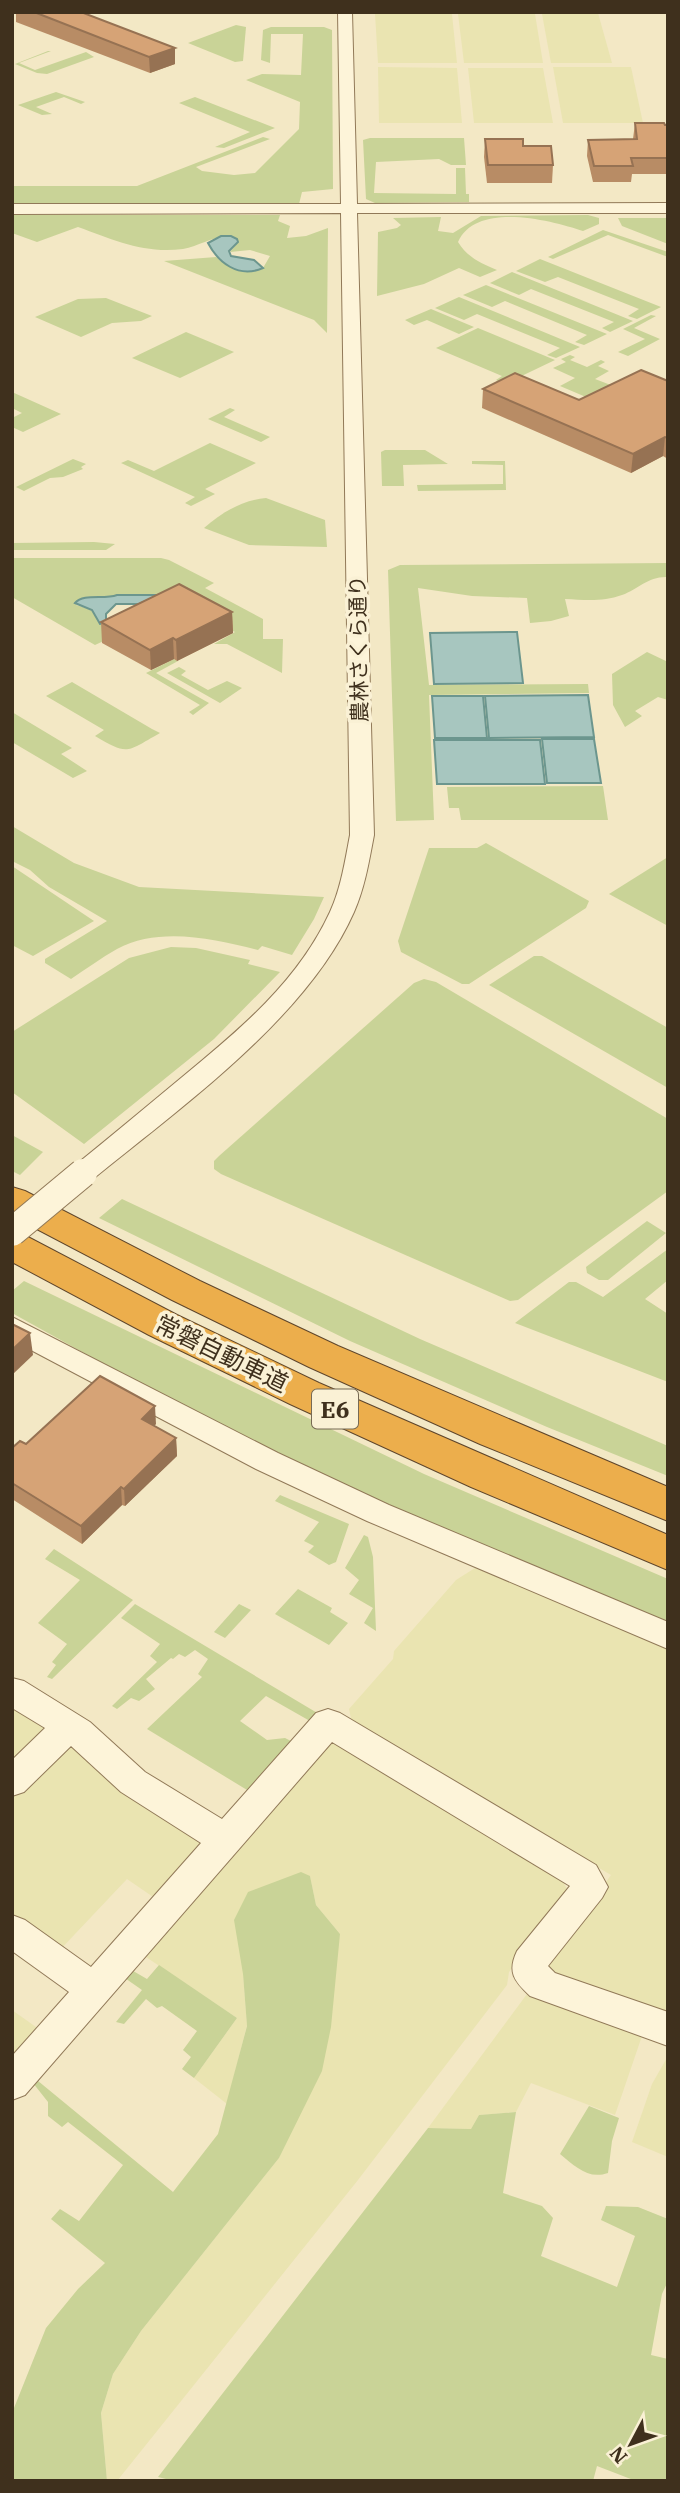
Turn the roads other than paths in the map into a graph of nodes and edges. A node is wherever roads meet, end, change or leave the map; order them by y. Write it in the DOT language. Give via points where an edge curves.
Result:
graph roads {
  1 [pos="345,12"];
  2 [pos="668,208"];
  3 [pos="12,209"];
  4 [pos="349,209"];
  5 [pos="12,1200"];
  6 [pos="12,1233"];
  7 [pos="12,1245"];
  8 [pos="12,1327"];
  9 [pos="668,1505"];
  10 [pos="668,1553"];
  11 [pos="668,1636"];
  12 [pos="12,1691"];
  13 [pos="69,1726"];
  14 [pos="12,1782"];
  15 [pos="226,1840"];
  16 [pos="12,1931"];
  17 [pos="93,1989"];
  18 [pos="668,2029"];
  19 [pos="12,2083"];
  1 -- 4 [label="street, 農林さくら通り"];
  2 -- 4 [label="street"];
  3 -- 4 [label="street"];
  4 -- 6 [label="street, 農林さくら通り, bridge" via="362,835 352,888 323,950 274,1011"];
  5 -- 9 [label="highway, 常磐自動車道 / E6" via="209,1302 366,1376"];
  7 -- 10 [label="highway, 常磐自動車道 / E6" via="341,1411"];
  8 -- 11 [label="street" via="255,1455 378,1513"];
  12 -- 13 [label="street"];
  13 -- 14 [label="street"];
  13 -- 15 [label="street" via="133,1782"];
  15 -- 17 [label="street"];
  15 -- 18 [label="street" via="328,1723 584,1876 590,1887 530,1962 529,1972 543,1985"];
  16 -- 17 [label="street"];
  17 -- 19 [label="street"];
}
